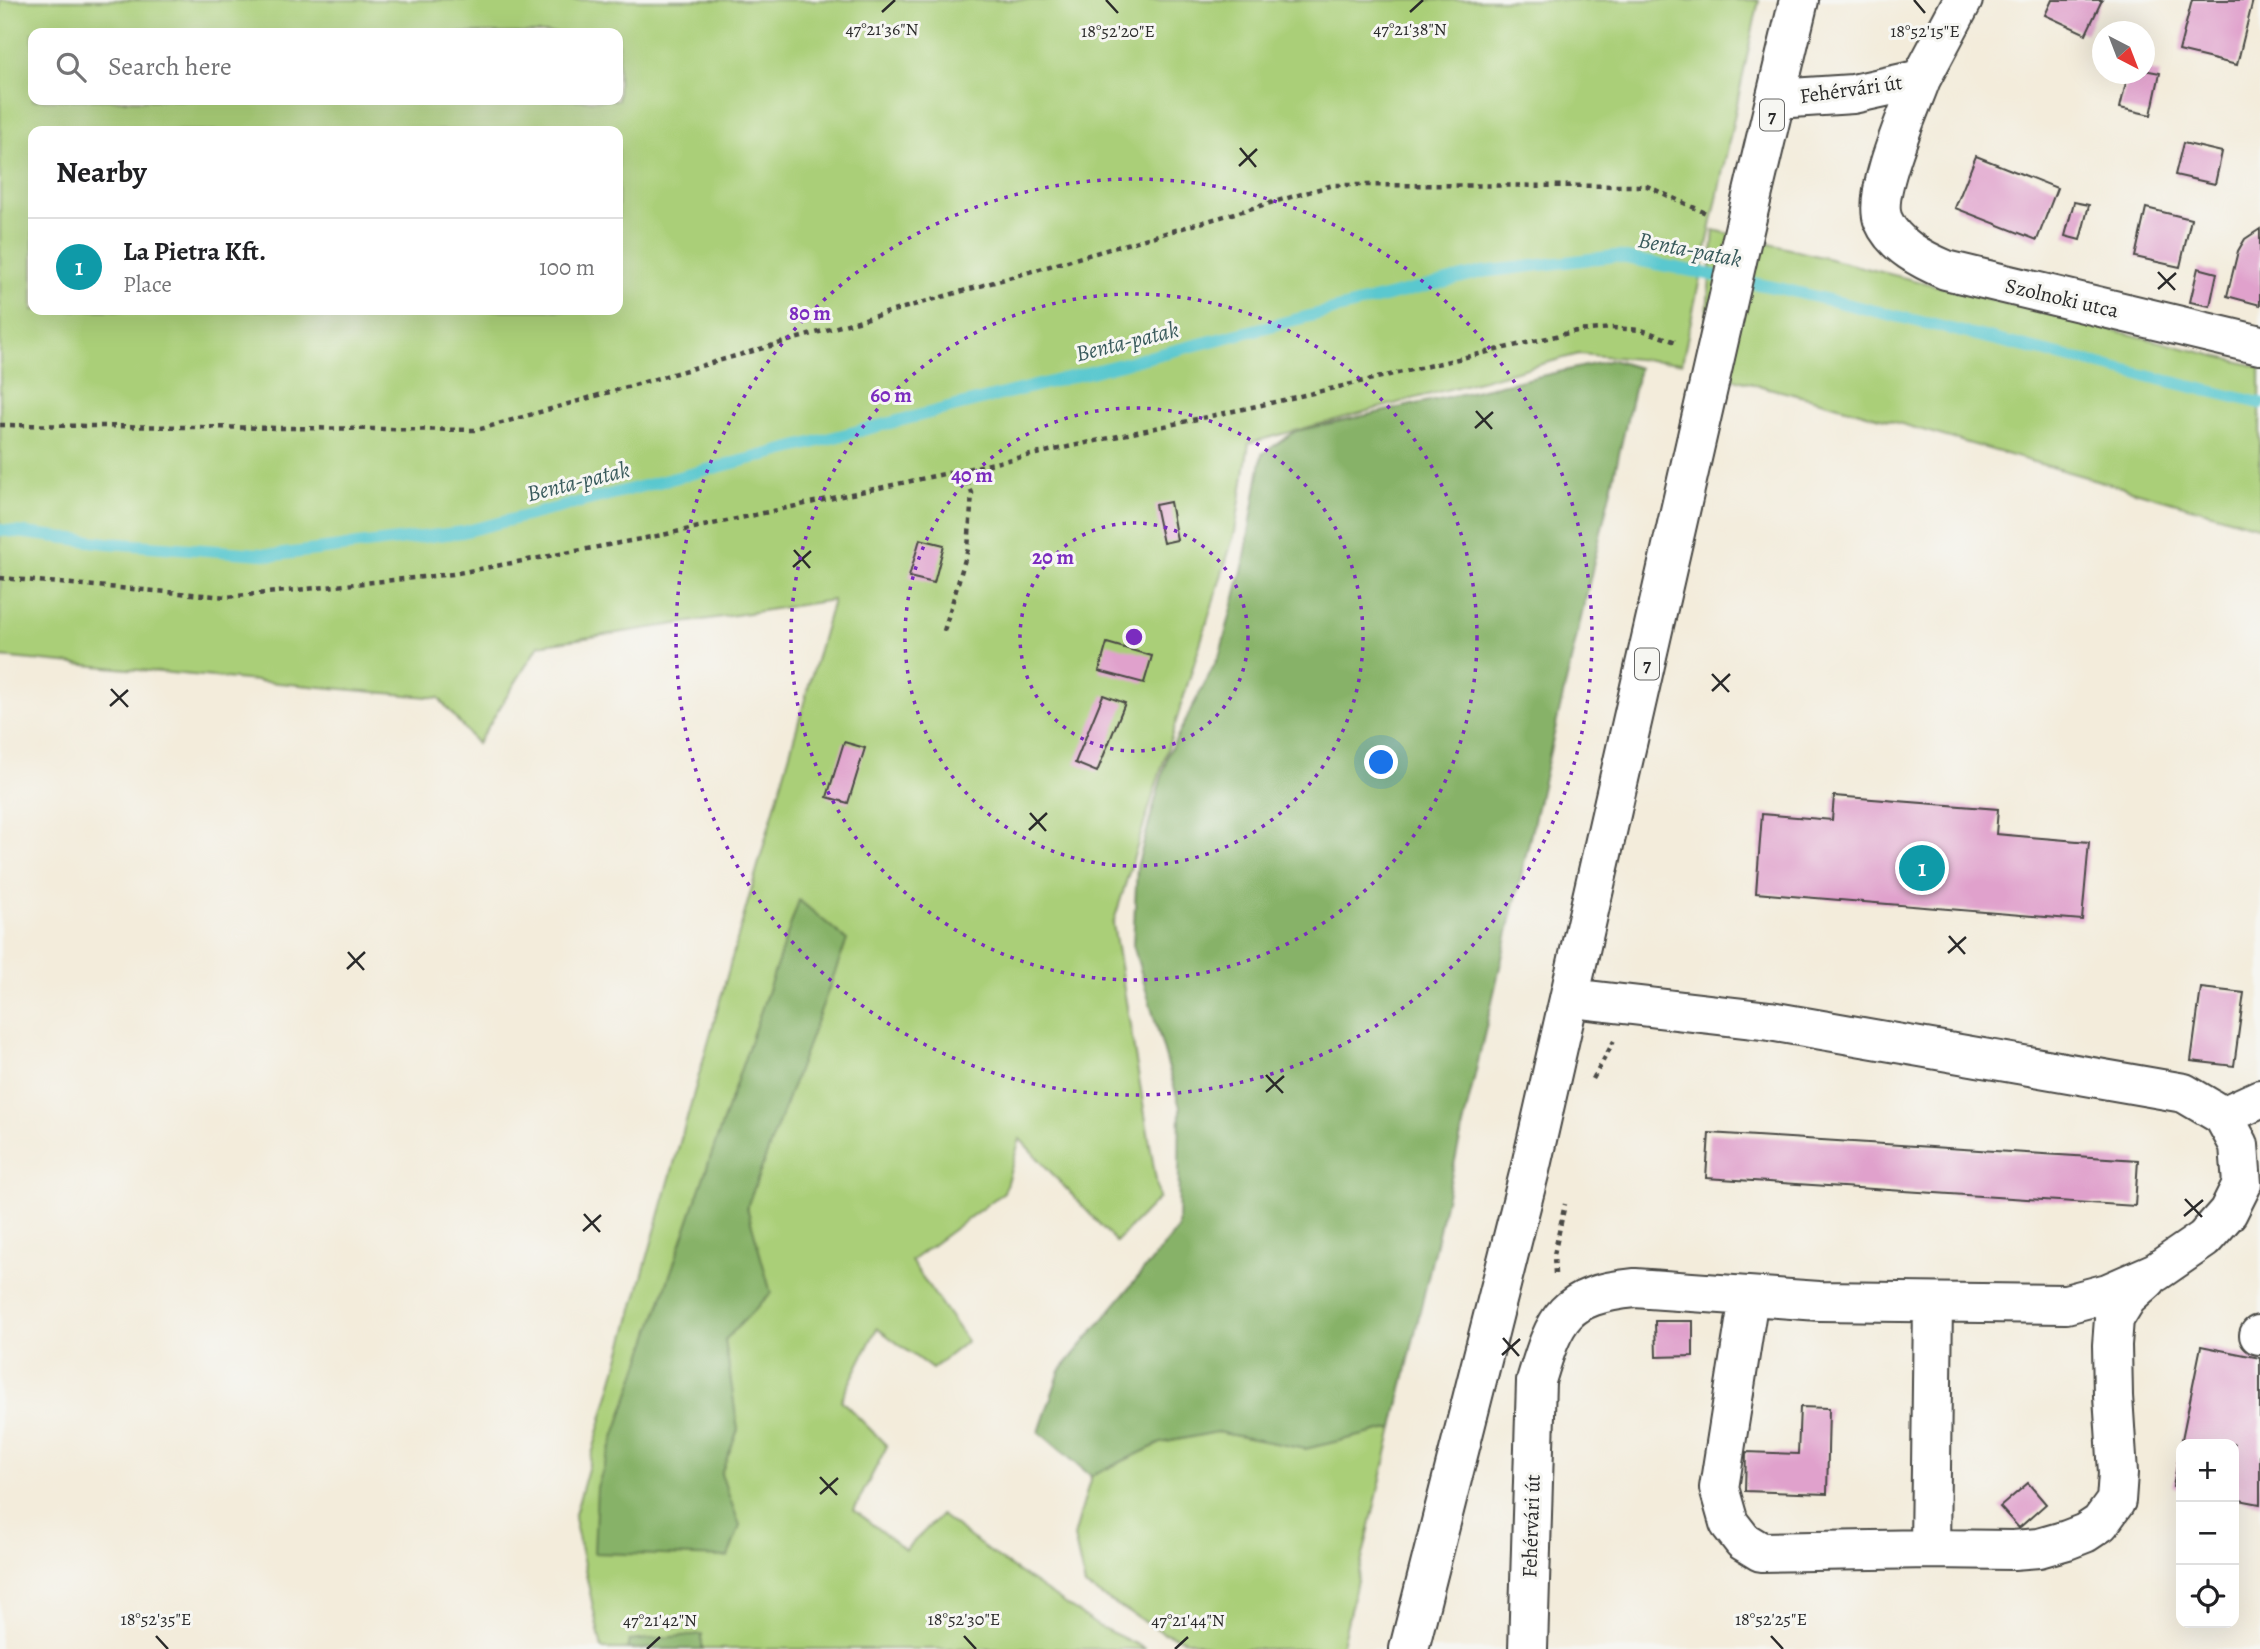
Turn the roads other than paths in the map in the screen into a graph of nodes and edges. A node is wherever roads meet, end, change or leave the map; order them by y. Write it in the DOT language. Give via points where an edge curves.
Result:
graph roads {
  1 [pos="1799,0"];
  2 [pos="1962,0"];
  3 [pos="1921,79"];
  4 [pos="1776,99"];
  5 [pos="2260,345"];
  6 [pos="1571,998"];
  7 [pos="2260,1099"];
  8 [pos="2223,1116"];
  9 [pos="2156,1272"];
  10 [pos="1749,1297"];
  11 [pos="1933,1303"];
  12 [pos="1930,1549"];
  13 [pos="1409,1649"];
  14 [pos="1528,1649"];
  1 -- 4 [label="main road, 7"];
  2 -- 3 [label="main road, Fehérvári út"];
  3 -- 4 [label="main road, Fehérvári út" via="1853,94"];
  3 -- 5 [label="main road, Szolnoki utca" via="1882,192 1882,219 1918,258 1946,270"];
  4 -- 6 [label="main road, 7"];
  6 -- 8 [label="main road" via="1770,1021 2149,1086 2184,1093"];
  6 -- 13 [label="main road, 7"];
  7 -- 8 [label="main road"];
  8 -- 9 [label="main road" via="2239,1145 2242,1184 2228,1212 2204,1239"];
  9 -- 11 [label="main road" via="2108,1293 2066,1304"];
  9 -- 12 [label="main road" via="2127,1298 2114,1319 2118,1473 2116,1502 2100,1523 2076,1537 2039,1548"];
  10 -- 11 [label="main road"];
  10 -- 12 [label="main road" via="1719,1488 1729,1524 1743,1541 1761,1552"];
  10 -- 14 [label="main road, Fehérvári út" via="1635,1288 1606,1291 1575,1305 1559,1321 1535,1381"];
  11 -- 12 [label="main road"];
}
